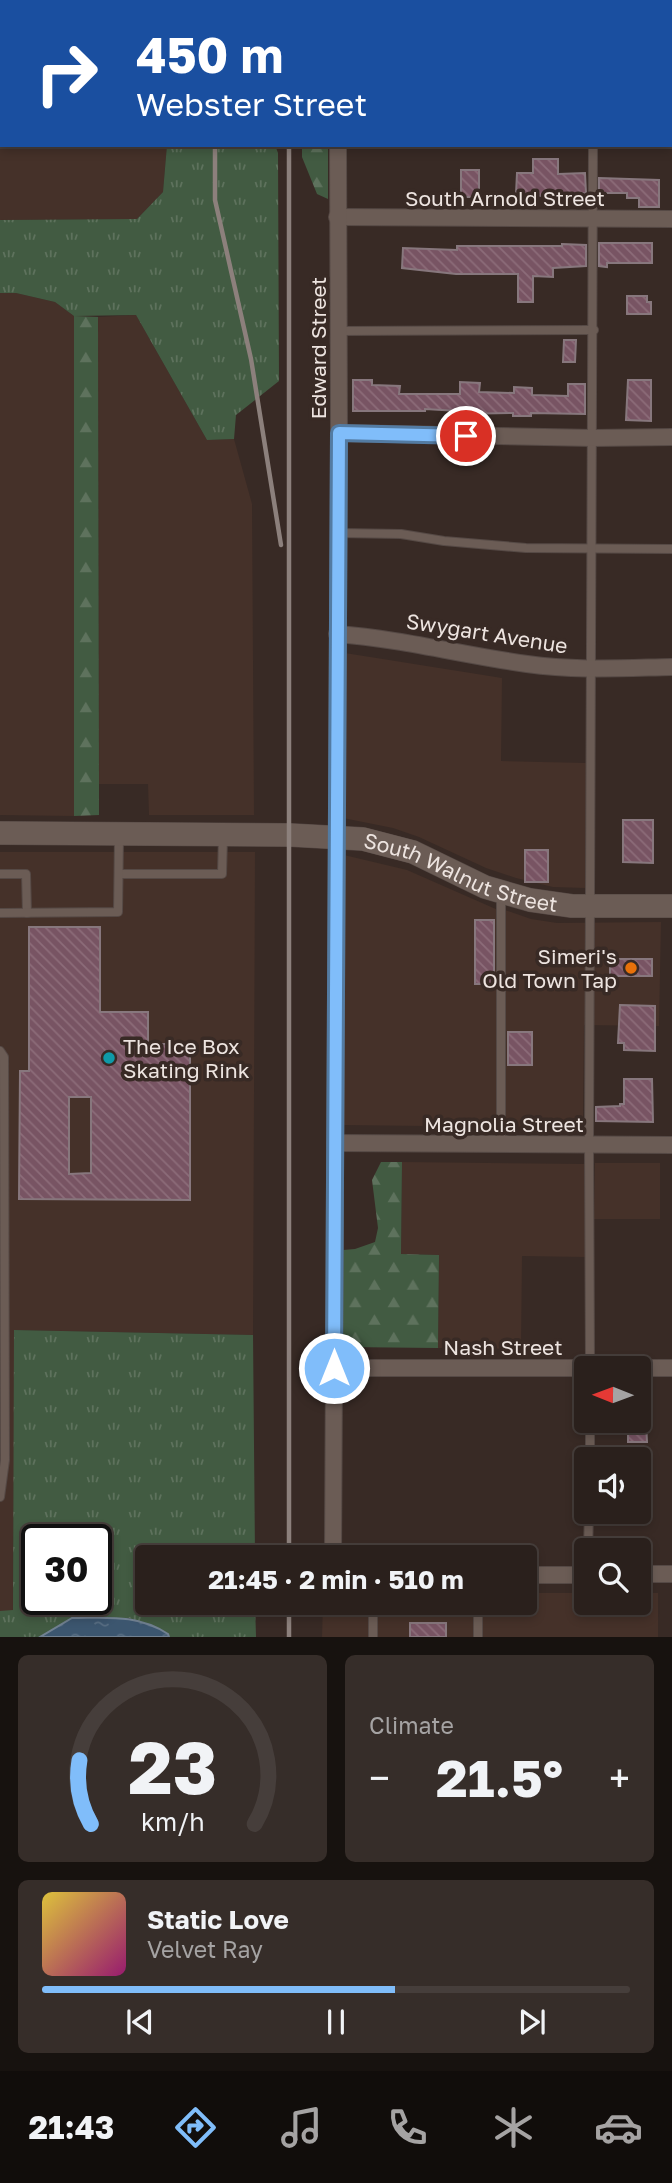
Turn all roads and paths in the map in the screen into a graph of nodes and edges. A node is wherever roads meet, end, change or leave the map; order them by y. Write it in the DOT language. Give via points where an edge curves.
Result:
graph roads {
  1 [pos="338,147"];
  2 [pos="593,147"];
  3 [pos="337,218"];
  4 [pos="593,219"];
  5 [pos="672,219"];
  6 [pos="594,330"];
  7 [pos="339,331"];
  8 [pos="339,433"];
  9 [pos="672,437"];
  10 [pos="593,438"];
  11 [pos="339,533"];
  12 [pos="592,548"];
  13 [pos="672,548"];
  14 [pos="337,634"];
  15 [pos="672,667"];
  16 [pos="592,668"];
  17 [pos="0,833"];
  18 [pos="119,833"];
  19 [pos="223,834"];
  20 [pos="335,837"];
  21 [pos="0,874"];
  22 [pos="120,874"];
  23 [pos="501,891"];
  24 [pos="590,906"];
  25 [pos="672,906"];
  26 [pos="0,913"];
  27 [pos="27,913"];
  28 [pos="0,1051"];
  29 [pos="335,1143"];
  30 [pos="501,1145"];
  31 [pos="672,1145"];
  32 [pos="589,1146"];
  33 [pos="590,1356"];
  34 [pos="334,1368"];
  35 [pos="574,1368"];
  36 [pos="651,1368"];
  37 [pos="672,1368"];
  38 [pos="0,1497"];
  39 [pos="333,1545"];
  40 [pos="651,1574"];
  41 [pos="672,1574"];
  42 [pos="537,1575"];
  43 [pos="574,1575"];
  44 [pos="373,1615"];
  45 [pos="478,1615"];
  46 [pos="373,1637"];
  47 [pos="478,1637"];
  1 -- 3 [label="street, Edward Street"];
  2 -- 4 [label="lane"];
  3 -- 4 [label="street, South Arnold Street"];
  3 -- 7 [label="street, Edward Street"];
  4 -- 5 [label="street, South Arnold Street"];
  4 -- 6 [label="lane"];
  6 -- 7 [label="lane"];
  6 -- 10 [label="lane"];
  7 -- 8 [label="street, Edward Street"];
  8 -- 10 [label="street"];
  8 -- 11 [label="street, Edward Street"];
  9 -- 10 [label="street"];
  10 -- 12 [label="lane"];
  11 -- 12 [label="lane" via="393,533 526,548"];
  11 -- 14 [label="street, Edward Street"];
  12 -- 13 [label="lane"];
  12 -- 16 [label="lane"];
  14 -- 16 [label="street, Swygart Avenue" via="529,665"];
  14 -- 20 [label="street, Edward Street"];
  15 -- 16 [label="street, Swygart Avenue"];
  16 -- 24 [label="lane"];
  17 -- 18 [label="street, South Walnut Street"];
  18 -- 19 [label="street, South Walnut Street"];
  18 -- 22 [label="lane"];
  19 -- 20 [label="street, South Walnut Street"];
  19 -- 22 [label="lane" via="222,874"];
  20 -- 23 [label="street, South Walnut Street" via="413,852"];
  20 -- 29 [label="street, Edward Street"];
  21 -- 27 [label="lane" via="26,874"];
  22 -- 27 [label="lane" via="118,912"];
  23 -- 24 [label="street, South Walnut Street" via="530,900"];
  23 -- 30 [label="lane"];
  24 -- 25 [label="street, South Walnut Street"];
  24 -- 32 [label="lane"];
  26 -- 27 [label="lane"];
  28 -- 38 [label="lane" via="4,1057 5,1460"];
  29 -- 30 [label="street, Magnolia Street"];
  29 -- 34 [label="street, Edward Street"];
  30 -- 32 [label="street, Magnolia Street"];
  31 -- 32 [label="street, Magnolia Street"];
  32 -- 33 [label="lane"];
  34 -- 35 [label="street, Nash Street"];
  34 -- 39 [label="street, Edward Street"];
  36 -- 37 [label="street, Nash Street"];
  40 -- 41 [label="street"];
  42 -- 43 [label="street"];
  44 -- 46 [label="lane"];
  45 -- 47 [label="lane"];
}
